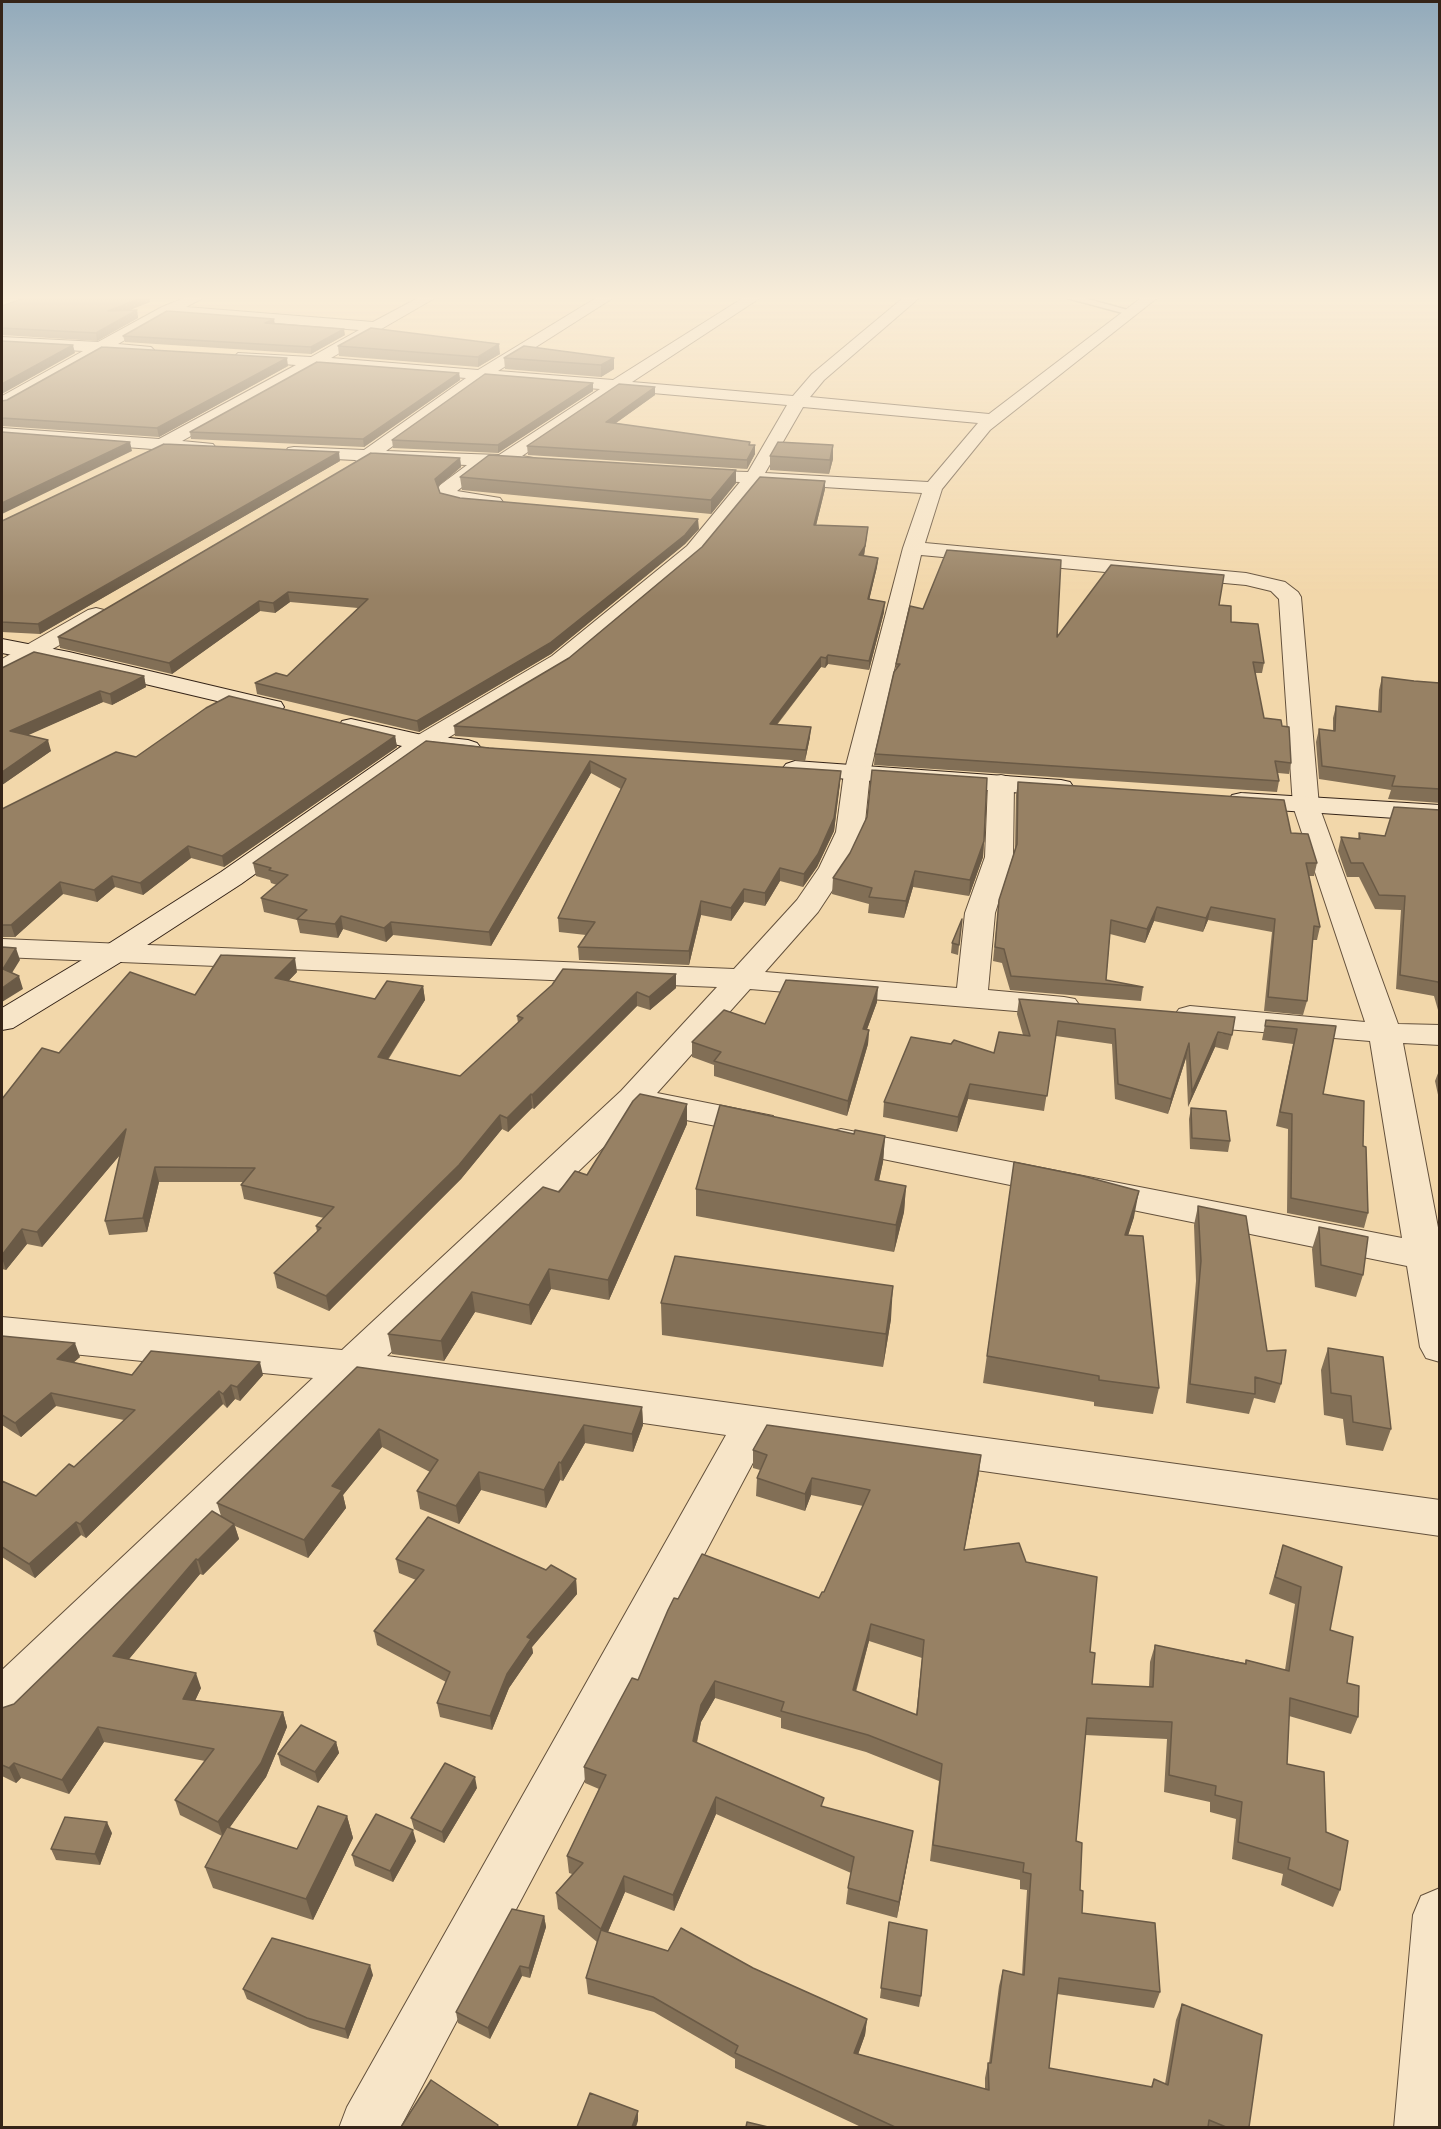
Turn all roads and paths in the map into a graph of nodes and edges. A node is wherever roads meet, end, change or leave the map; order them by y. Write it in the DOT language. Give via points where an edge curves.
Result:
graph roads {
  1 [pos="249,397"];
  2 [pos="449,397"];
  3 [pos="596,397"];
  4 [pos="748,397"];
  5 [pos="801,397"];
  6 [pos="1021,397"];
  7 [pos="797,402"];
  8 [pos="993,419"];
  9 [pos="2,433"];
  10 [pos="162,445"];
  11 [pos="219,448"];
  12 [pos="277,451"];
  13 [pos="368,455"];
  14 [pos="494,460"];
  15 [pos="130,461"];
  16 [pos="539,463"];
  17 [pos="670,472"];
  18 [pos="338,473"];
  19 [pos="753,478"];
  20 [pos="933,488"];
  21 [pos="507,503"];
  22 [pos="693,520"];
  23 [pos="716,522"];
  24 [pos="913,548"];
  25 [pos="114,604"];
  26 [pos="2,646"];
  27 [pos="33,652"];
  28 [pos="2,668"];
  29 [pos="297,713"];
  30 [pos="331,721"];
  31 [pos="422,743"];
  32 [pos="490,750"];
  33 [pos="774,768"];
  34 [pos="857,773"];
  35 [pos="1001,783"];
  36 [pos="1083,789"];
  37 [pos="1212,799"];
  38 [pos="1306,806"];
  39 [pos="1440,813"];
  40 [pos="2,948"];
  41 [pos="113,954"];
  42 [pos="744,979"];
  43 [pos="975,998"];
  44 [pos="1092,1008"];
  45 [pos="1162,1014"];
  46 [pos="2,1020"];
  47 [pos="1385,1033"];
  48 [pos="1440,1035"];
  49 [pos="633,1099"];
  50 [pos="1432,1257"];
  51 [pos="2,1332"];
  52 [pos="1440,1347"];
  53 [pos="351,1366"];
  54 [pos="753,1422"];
  55 [pos="1440,1518"];
  56 [pos="2,1701"];
  57 [pos="1440,1915"];
  58 [pos="1429,2112"];
  59 [pos="368,2127"];
  1 -- 10 [label="street"];
  2 -- 13 [label="street"];
  3 -- 14 [label="street"];
  4 -- 7 [label="street"];
  5 -- 7 [label="street"];
  6 -- 8 [label="street"];
  7 -- 8 [label="street"];
  7 -- 19 [label="street"];
  8 -- 20 [label="street"];
  9 -- 10 [label="street"];
  10 -- 11 [label="street"];
  10 -- 15 [label="street"];
  12 -- 13 [label="street"];
  13 -- 14 [label="street"];
  13 -- 18 [label="street"];
  14 -- 16 [label="street"];
  14 -- 21 [label="street" via="447,489 449,496"];
  17 -- 19 [label="street"];
  19 -- 20 [label="street"];
  19 -- 23 [label="street"];
  20 -- 24 [label="street"];
  22 -- 23 [label="street"];
  23 -- 31 [label="street" via="694,550 560,661"];
  24 -- 34 [label="street"];
  24 -- 38 [label="street" via="1278,585 1290,597"];
  25 -- 27 [label="street"];
  26 -- 27 [label="street"];
  27 -- 28 [label="street"];
  27 -- 29 [label="street"];
  30 -- 31 [label="street"];
  31 -- 32 [label="street"];
  31 -- 41 [label="street" via="231,878"];
  33 -- 34 [label="street"];
  34 -- 35 [label="street"];
  34 -- 42 [label="street" via="850,832 833,868 808,906"];
  35 -- 36 [label="street"];
  35 -- 43 [label="street" via="999,857 980,913 972,993"];
  37 -- 38 [label="street"];
  38 -- 39 [label="street"];
  38 -- 47 [label="street"];
  40 -- 41 [label="street"];
  41 -- 42 [label="street"];
  41 -- 46 [label="street"];
  42 -- 43 [label="street"];
  42 -- 49 [label="street"];
  43 -- 44 [label="street"];
  45 -- 47 [label="street"];
  47 -- 48 [label="street"];
  47 -- 50 [label="street"];
  49 -- 50 [label="street"];
  49 -- 53 [label="street"];
  50 -- 52 [label="street"];
  51 -- 53 [label="street"];
  53 -- 54 [label="street"];
  53 -- 56 [label="street"];
  54 -- 55 [label="street"];
  54 -- 59 [label="street"];
  57 -- 58 [label="street"];
}
